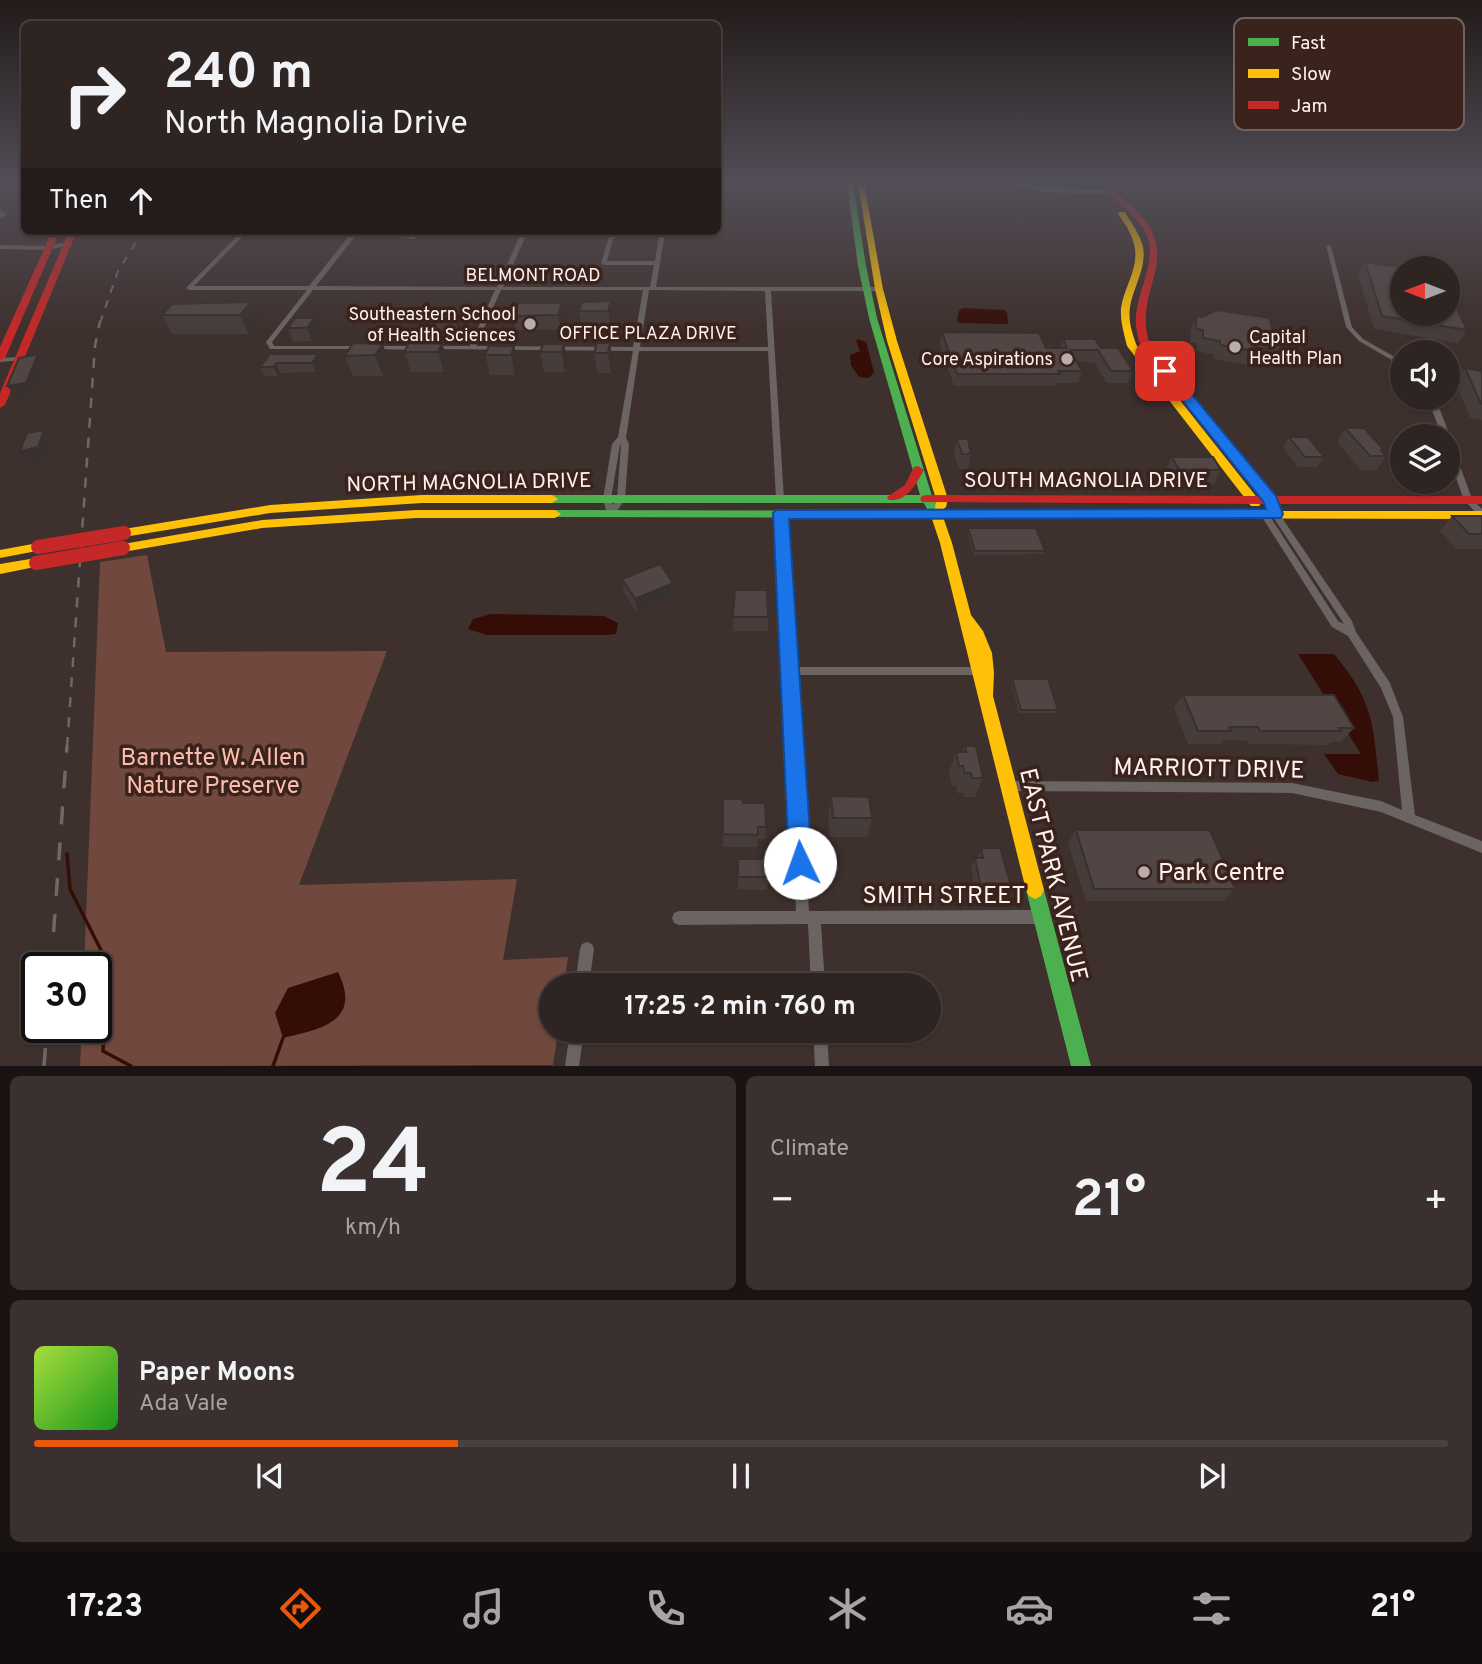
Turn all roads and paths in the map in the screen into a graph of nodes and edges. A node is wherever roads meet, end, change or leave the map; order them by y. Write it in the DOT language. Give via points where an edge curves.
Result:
graph roads {
  1 [pos="861,233"];
  2 [pos="867,233"];
  3 [pos="1139,233"];
  4 [pos="1142,233"];
  5 [pos="54,235"];
  6 [pos="71,235"];
  7 [pos="241,235"];
  8 [pos="353,235"];
  9 [pos="398,235"];
  10 [pos="416,235"];
  11 [pos="522,235"];
  12 [pos="615,235"];
  13 [pos="662,235"];
  14 [pos="68,244"];
  15 [pos="1328,246"];
  16 [pos="0,247"];
  17 [pos="48,248"];
  18 [pos="657,263"];
  19 [pos="1136,275"];
  20 [pos="1150,278"];
  21 [pos="310,289"];
  22 [pos="499,289"];
  23 [pos="650,289"];
  24 [pos="768,289"];
  25 [pos="873,289"];
  26 [pos="46,296"];
  27 [pos="26,298"];
  28 [pos="1125,325"];
  29 [pos="1140,327"];
  30 [pos="472,348"];
  31 [pos="636,349"];
  32 [pos="772,349"];
  33 [pos="1390,357"];
  34 [pos="0,359"];
  35 [pos="20,359"];
  36 [pos="1165,390"];
  37 [pos="1181,390"];
  38 [pos="0,405"];
  39 [pos="622,438"];
  40 [pos="918,470"];
  41 [pos="1460,477"];
  42 [pos="422,499"];
  43 [pos="607,499"];
  44 [pos="621,499"];
  45 [pos="780,499"];
  46 [pos="888,499"];
  47 [pos="927,499"];
  48 [pos="942,499"];
  49 [pos="1270,499"];
  50 [pos="1252,500"];
  51 [pos="1468,500"];
  52 [pos="1482,500"];
  53 [pos="252,512"];
  54 [pos="781,513"];
  55 [pos="416,514"];
  56 [pos="611,514"];
  57 [pos="938,514"];
  58 [pos="1270,514"];
  59 [pos="1482,514"];
  60 [pos="246,527"];
  61 [pos="0,554"];
  62 [pos="0,569"];
  63 [pos="966,618"];
  64 [pos="790,671"];
  65 [pos="976,671"];
  66 [pos="985,696"];
  67 [pos="1009,786"];
  68 [pos="1409,816"];
  69 [pos="1482,847"];
  70 [pos="1041,917"];
  71 [pos="679,918"];
  72 [pos="808,918"];
  73 [pos="587,949"];
  74 [pos="584,973"];
  75 [pos="816,973"];
  76 [pos="575,1043"];
  77 [pos="821,1043"];
  78 [pos="572,1066"];
  79 [pos="822,1066"];
  80 [pos="1081,1066"];
  1 -- 25 [label="main road, EAST PARK AVENUE"];
  2 -- 25 [label="main road, EAST PARK AVENUE"];
  3 -- 19 [label="main road" via="1143,252"];
  4 -- 20 [label="main road" via="1156,249"];
  5 -- 17 [label="main road"];
  6 -- 14 [label="main road"];
  7 -- 21 [label="street, BELMONT ROAD" via="189,288"];
  8 -- 21 [label="street"];
  9 -- 10 [label="street"];
  11 -- 22 [label="street"];
  12 -- 18 [label="street" via="604,263"];
  13 -- 18 [label="street"];
  14 -- 17 [label="street"];
  14 -- 26 [label="main road"];
  15 -- 33 [label="street" via="1349,327"];
  16 -- 17 [label="street"];
  17 -- 27 [label="main road"];
  18 -- 23 [label="street"];
  19 -- 20 [label="main road"];
  19 -- 28 [label="main road"];
  20 -- 29 [label="main road"];
  21 -- 22 [label="street, BELMONT ROAD"];
  21 -- 30 [label="street, OFFICE PLAZA DRIVE" via="270,340 272,348"];
  22 -- 23 [label="street, BELMONT ROAD"];
  22 -- 30 [label="street"];
  23 -- 24 [label="street, BELMONT ROAD"];
  23 -- 31 [label="street"];
  24 -- 25 [label="street, BELMONT ROAD"];
  24 -- 32 [label="street"];
  25 -- 40 [label="main road, EAST PARK AVENUE" via="880,346"];
  25 -- 48 [label="main road, EAST PARK AVENUE"];
  26 -- 27 [label="main road"];
  26 -- 35 [label="main road"];
  27 -- 34 [label="main road"];
  28 -- 29 [label="main road"];
  28 -- 36 [label="main road" via="1132,346"];
  29 -- 37 [label="main road" via="1150,352"];
  30 -- 31 [label="street, OFFICE PLAZA DRIVE"];
  31 -- 32 [label="street, OFFICE PLAZA DRIVE"];
  31 -- 39 [label="street"];
  32 -- 45 [label="street"];
  34 -- 35 [label="street"];
  35 -- 38 [label="main road"];
  36 -- 37 [label="main road"];
  36 -- 50 [label="main road"];
  37 -- 49 [label="main road"];
  39 -- 43 [label="street" via="616,444"];
  39 -- 44 [label="street"];
  40 -- 46 [label="main road" via="908,488"];
  40 -- 47 [label="main road, EAST PARK AVENUE"];
  41 -- 51 [label="street"];
  42 -- 43 [label="main road, NORTH MAGNOLIA DRIVE"];
  42 -- 53 [label="main road, NORTH MAGNOLIA DRIVE"];
  42 -- 55 [label="main road"];
  43 -- 44 [label="main road, NORTH MAGNOLIA DRIVE"];
  43 -- 56 [label="street"];
  44 -- 45 [label="main road, NORTH MAGNOLIA DRIVE"];
  44 -- 56 [label="street"];
  45 -- 46 [label="main road, NORTH MAGNOLIA DRIVE"];
  46 -- 47 [label="main road, NORTH MAGNOLIA DRIVE"];
  47 -- 48 [label="main road, NORTH MAGNOLIA DRIVE"];
  47 -- 57 [label="main road, EAST PARK AVENUE"];
  48 -- 50 [label="main road, SOUTH MAGNOLIA DRIVE"];
  48 -- 57 [label="main road, EAST PARK AVENUE"];
  49 -- 50 [label="main road, SOUTH MAGNOLIA DRIVE"];
  49 -- 51 [label="main road, SOUTH MAGNOLIA DRIVE"];
  49 -- 58 [label="main road"];
  50 -- 58 [label="main road"];
  51 -- 52 [label="main road, SOUTH MAGNOLIA DRIVE"];
  51 -- 59 [label="street"];
  53 -- 60 [label="main road"];
  53 -- 61 [label="main road, NORTH MAGNOLIA DRIVE, bridge"];
  54 -- 56 [label="main road, NORTH MAGNOLIA DRIVE"];
  54 -- 57 [label="main road, NORTH MAGNOLIA DRIVE"];
  54 -- 64 [label="street"];
  55 -- 56 [label="main road, NORTH MAGNOLIA DRIVE"];
  55 -- 60 [label="main road, NORTH MAGNOLIA DRIVE"];
  57 -- 58 [label="main road, SOUTH MAGNOLIA DRIVE"];
  57 -- 63 [label="main road, EAST PARK AVENUE"];
  58 -- 59 [label="main road, SOUTH MAGNOLIA DRIVE"];
  58 -- 68 [label="street" via="1335,624 1351,634 1386,686 1398,718"];
  60 -- 62 [label="main road, NORTH MAGNOLIA DRIVE, bridge"];
  63 -- 65 [label="main road, EAST PARK AVENUE"];
  63 -- 66 [label="main road, EAST PARK AVENUE" via="978,628 989,670"];
  64 -- 65 [label="street"];
  64 -- 72 [label="street"];
  65 -- 66 [label="main road, EAST PARK AVENUE"];
  66 -- 67 [label="main road, EAST PARK AVENUE"];
  67 -- 68 [label="street, MARRIOTT DRIVE" via="1292,788"];
  67 -- 70 [label="main road, EAST PARK AVENUE"];
  68 -- 69 [label="street, MARRIOTT DRIVE"];
  70 -- 72 [label="street, SMITH STREET"];
  70 -- 80 [label="main road, EAST PARK AVENUE"];
  71 -- 72 [label="street, SMITH STREET"];
  72 -- 75 [label="street"];
  73 -- 74 [label="street"];
  76 -- 78 [label="street"];
  77 -- 79 [label="street"];
}
